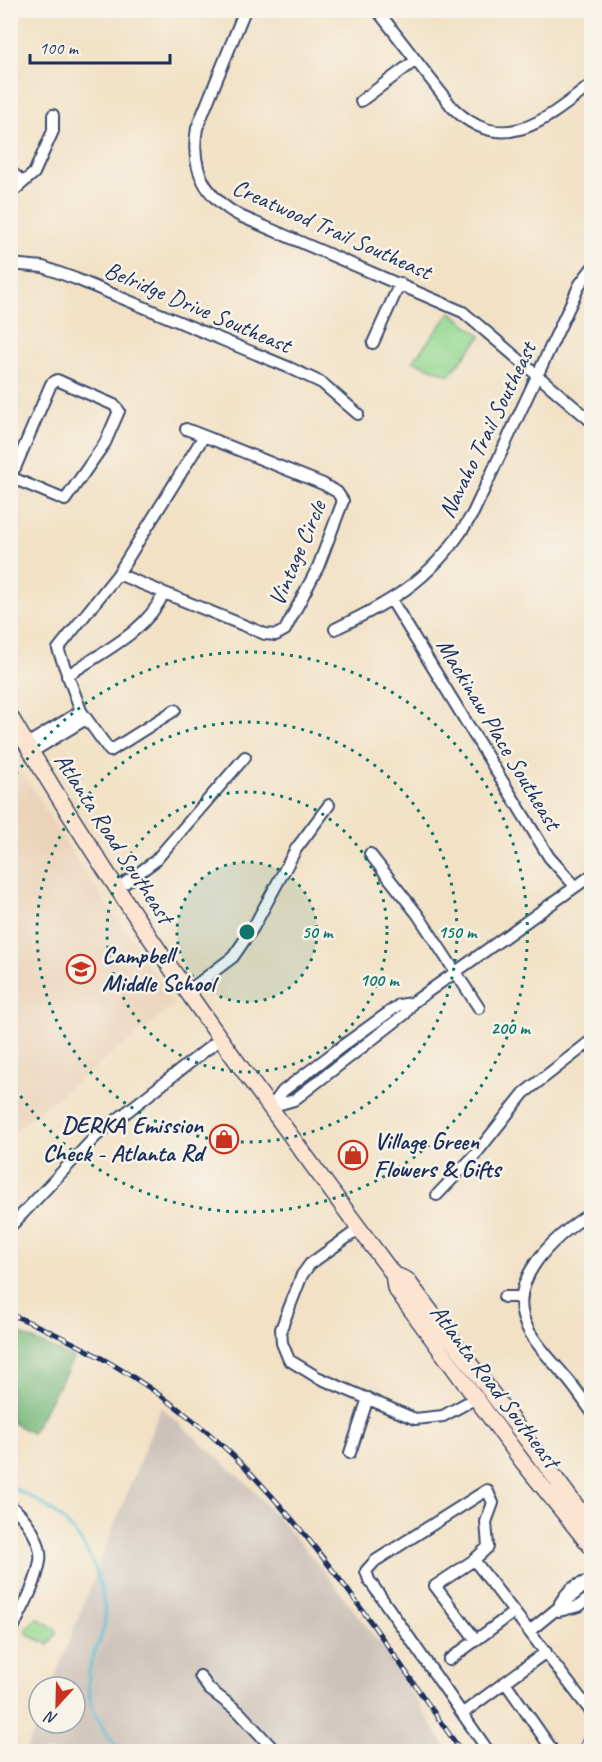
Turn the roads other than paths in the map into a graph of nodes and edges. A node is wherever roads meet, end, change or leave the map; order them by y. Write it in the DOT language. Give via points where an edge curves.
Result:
graph roads {
  1 [pos="244,10"];
  2 [pos="377,10"];
  3 [pos="416,60"];
  4 [pos="591,84"];
  5 [pos="361,101"];
  6 [pos="53,115"];
  7 [pos="10,171"];
  8 [pos="23,182"];
  9 [pos="10,195"];
  10 [pos="10,264"];
  11 [pos="591,268"];
  12 [pos="400,284"];
  13 [pos="373,343"];
  14 [pos="538,375"];
  15 [pos="358,414"];
  16 [pos="591,422"];
  17 [pos="186,429"];
  18 [pos="204,436"];
  19 [pos="10,475"];
  20 [pos="118,574"];
  21 [pos="164,593"];
  22 [pos="392,601"];
  23 [pos="335,629"];
  24 [pos="67,676"];
  25 [pos="175,710"];
  26 [pos="83,715"];
  27 [pos="10,716"];
  28 [pos="30,748"];
  29 [pos="245,757"];
  30 [pos="329,805"];
  31 [pos="370,854"];
  32 [pos="591,875"];
  33 [pos="575,886"];
  34 [pos="117,889"];
  35 [pos="455,971"];
  36 [pos="189,991"];
  37 [pos="479,1008"];
  38 [pos="220,1039"];
  39 [pos="591,1040"];
  40 [pos="270,1107"];
  41 [pos="437,1195"];
  42 [pos="591,1212"];
  43 [pos="10,1227"];
  44 [pos="360,1229"];
  45 [pos="393,1274"];
  46 [pos="504,1297"];
  47 [pos="522,1298"];
  48 [pos="368,1398"];
  49 [pos="476,1398"];
  50 [pos="591,1412"];
  51 [pos="350,1453"];
  52 [pos="10,1506"];
  53 [pos="591,1527"];
  54 [pos="591,1548"];
  55 [pos="474,1560"];
  56 [pos="591,1580"];
  57 [pos="591,1596"];
  58 [pos="556,1611"];
  59 [pos="514,1612"];
  60 [pos="531,1630"];
  61 [pos="10,1634"];
  62 [pos="476,1640"];
  63 [pos="546,1652"];
  64 [pos="449,1660"];
  65 [pos="200,1676"];
  66 [pos="505,1682"];
  67 [pos="591,1711"];
  68 [pos="463,1713"];
  69 [pos="591,1733"];
  70 [pos="552,1748"];
  71 [pos="276,1752"];
  72 [pos="489,1752"];
  73 [pos="584,1752"];
  1 -- 12 [label="street, Creatwood Trail Southeast" via="197,128 194,158 205,187 226,209 240,216"];
  2 -- 3 [label="street"];
  3 -- 4 [label="street" via="458,113 497,131 534,125"];
  3 -- 5 [label="street"];
  6 -- 8 [label="street" via="53,132 34,173"];
  7 -- 8 [label="street"];
  8 -- 9 [label="street"];
  10 -- 15 [label="street, Belridge Drive Southeast" via="43,267 76,279 290,368 322,383"];
  11 -- 14 [label="street, Navaho Trail Southeast"];
  12 -- 13 [label="street"];
  12 -- 14 [label="street, Creatwood Trail Southeast" via="463,312"];
  14 -- 16 [label="street, Creatwood Trail Southeast"];
  14 -- 22 [label="street, Navaho Trail Southeast" via="463,529 426,574"];
  17 -- 18 [label="street, Vintage Circle"];
  18 -- 20 [label="street"];
  18 -- 21 [label="street, Vintage Circle" via="330,488 343,501 340,514 294,616 285,630 276,635"];
  19 -- 19 [label="street" via="51,384 57,380 120,411 105,443 65,500"];
  20 -- 21 [label="street, Vintage Circle"];
  20 -- 24 [label="street" via="58,649"];
  21 -- 24 [label="street" via="152,616 140,627"];
  22 -- 23 [label="street, Navaho Trail Southeast"];
  22 -- 33 [label="street, Mackinaw Place Southeast" via="549,857"];
  24 -- 26 [label="street"];
  25 -- 26 [label="street" via="110,751"];
  26 -- 28 [label="street"];
  27 -- 28 [label="main road, Atlanta Road Southeast"];
  28 -- 34 [label="main road, Atlanta Road Southeast"];
  29 -- 34 [label="street" via="155,861"];
  30 -- 36 [label="street" via="296,849 233,957"];
  31 -- 35 [label="street"];
  32 -- 33 [label="street"];
  33 -- 35 [label="street"];
  34 -- 36 [label="main road, Atlanta Road Southeast"];
  35 -- 37 [label="street"];
  35 -- 40 [label="street" via="294,1100"];
  36 -- 38 [label="main road, Atlanta Road Southeast"];
  38 -- 40 [label="main road, Atlanta Road Southeast"];
  38 -- 43 [label="street" via="96,1136"];
  39 -- 41 [label="street" via="524,1093"];
  40 -- 44 [label="main road, Atlanta Road Southeast"];
  42 -- 47 [label="street" via="566,1229 543,1255 527,1277"];
  44 -- 45 [label="main road, Atlanta Road Southeast"];
  44 -- 48 [label="street" via="310,1264 281,1329 289,1360 299,1368"];
  45 -- 49 [label="main road, Atlanta Road Southeast" via="395,1288"];
  45 -- 53 [label="main road, Atlanta Road Southeast" via="407,1280"];
  46 -- 47 [label="street"];
  47 -- 50 [label="street" via="529,1331"];
  48 -- 49 [label="street" via="415,1419 428,1420"];
  48 -- 51 [label="street"];
  49 -- 54 [label="main road, Atlanta Road Southeast"];
  52 -- 61 [label="street" via="25,1517 41,1559"];
  55 -- 59 [label="street"];
  55 -- 62 [label="street" via="435,1586"];
  55 -- 68 [label="street" via="488,1547 486,1522 493,1503 486,1490 375,1561 366,1571"];
  56 -- 58 [label="street"];
  57 -- 58 [label="street" via="579,1606"];
  58 -- 60 [label="street"];
  59 -- 60 [label="street"];
  59 -- 62 [label="street"];
  60 -- 63 [label="street"];
  62 -- 64 [label="street"];
  63 -- 66 [label="street"];
  63 -- 67 [label="street"];
  65 -- 71 [label="street"];
  66 -- 68 [label="street"];
  66 -- 70 [label="street"];
  68 -- 72 [label="street"];
  69 -- 73 [label="street"];
}
